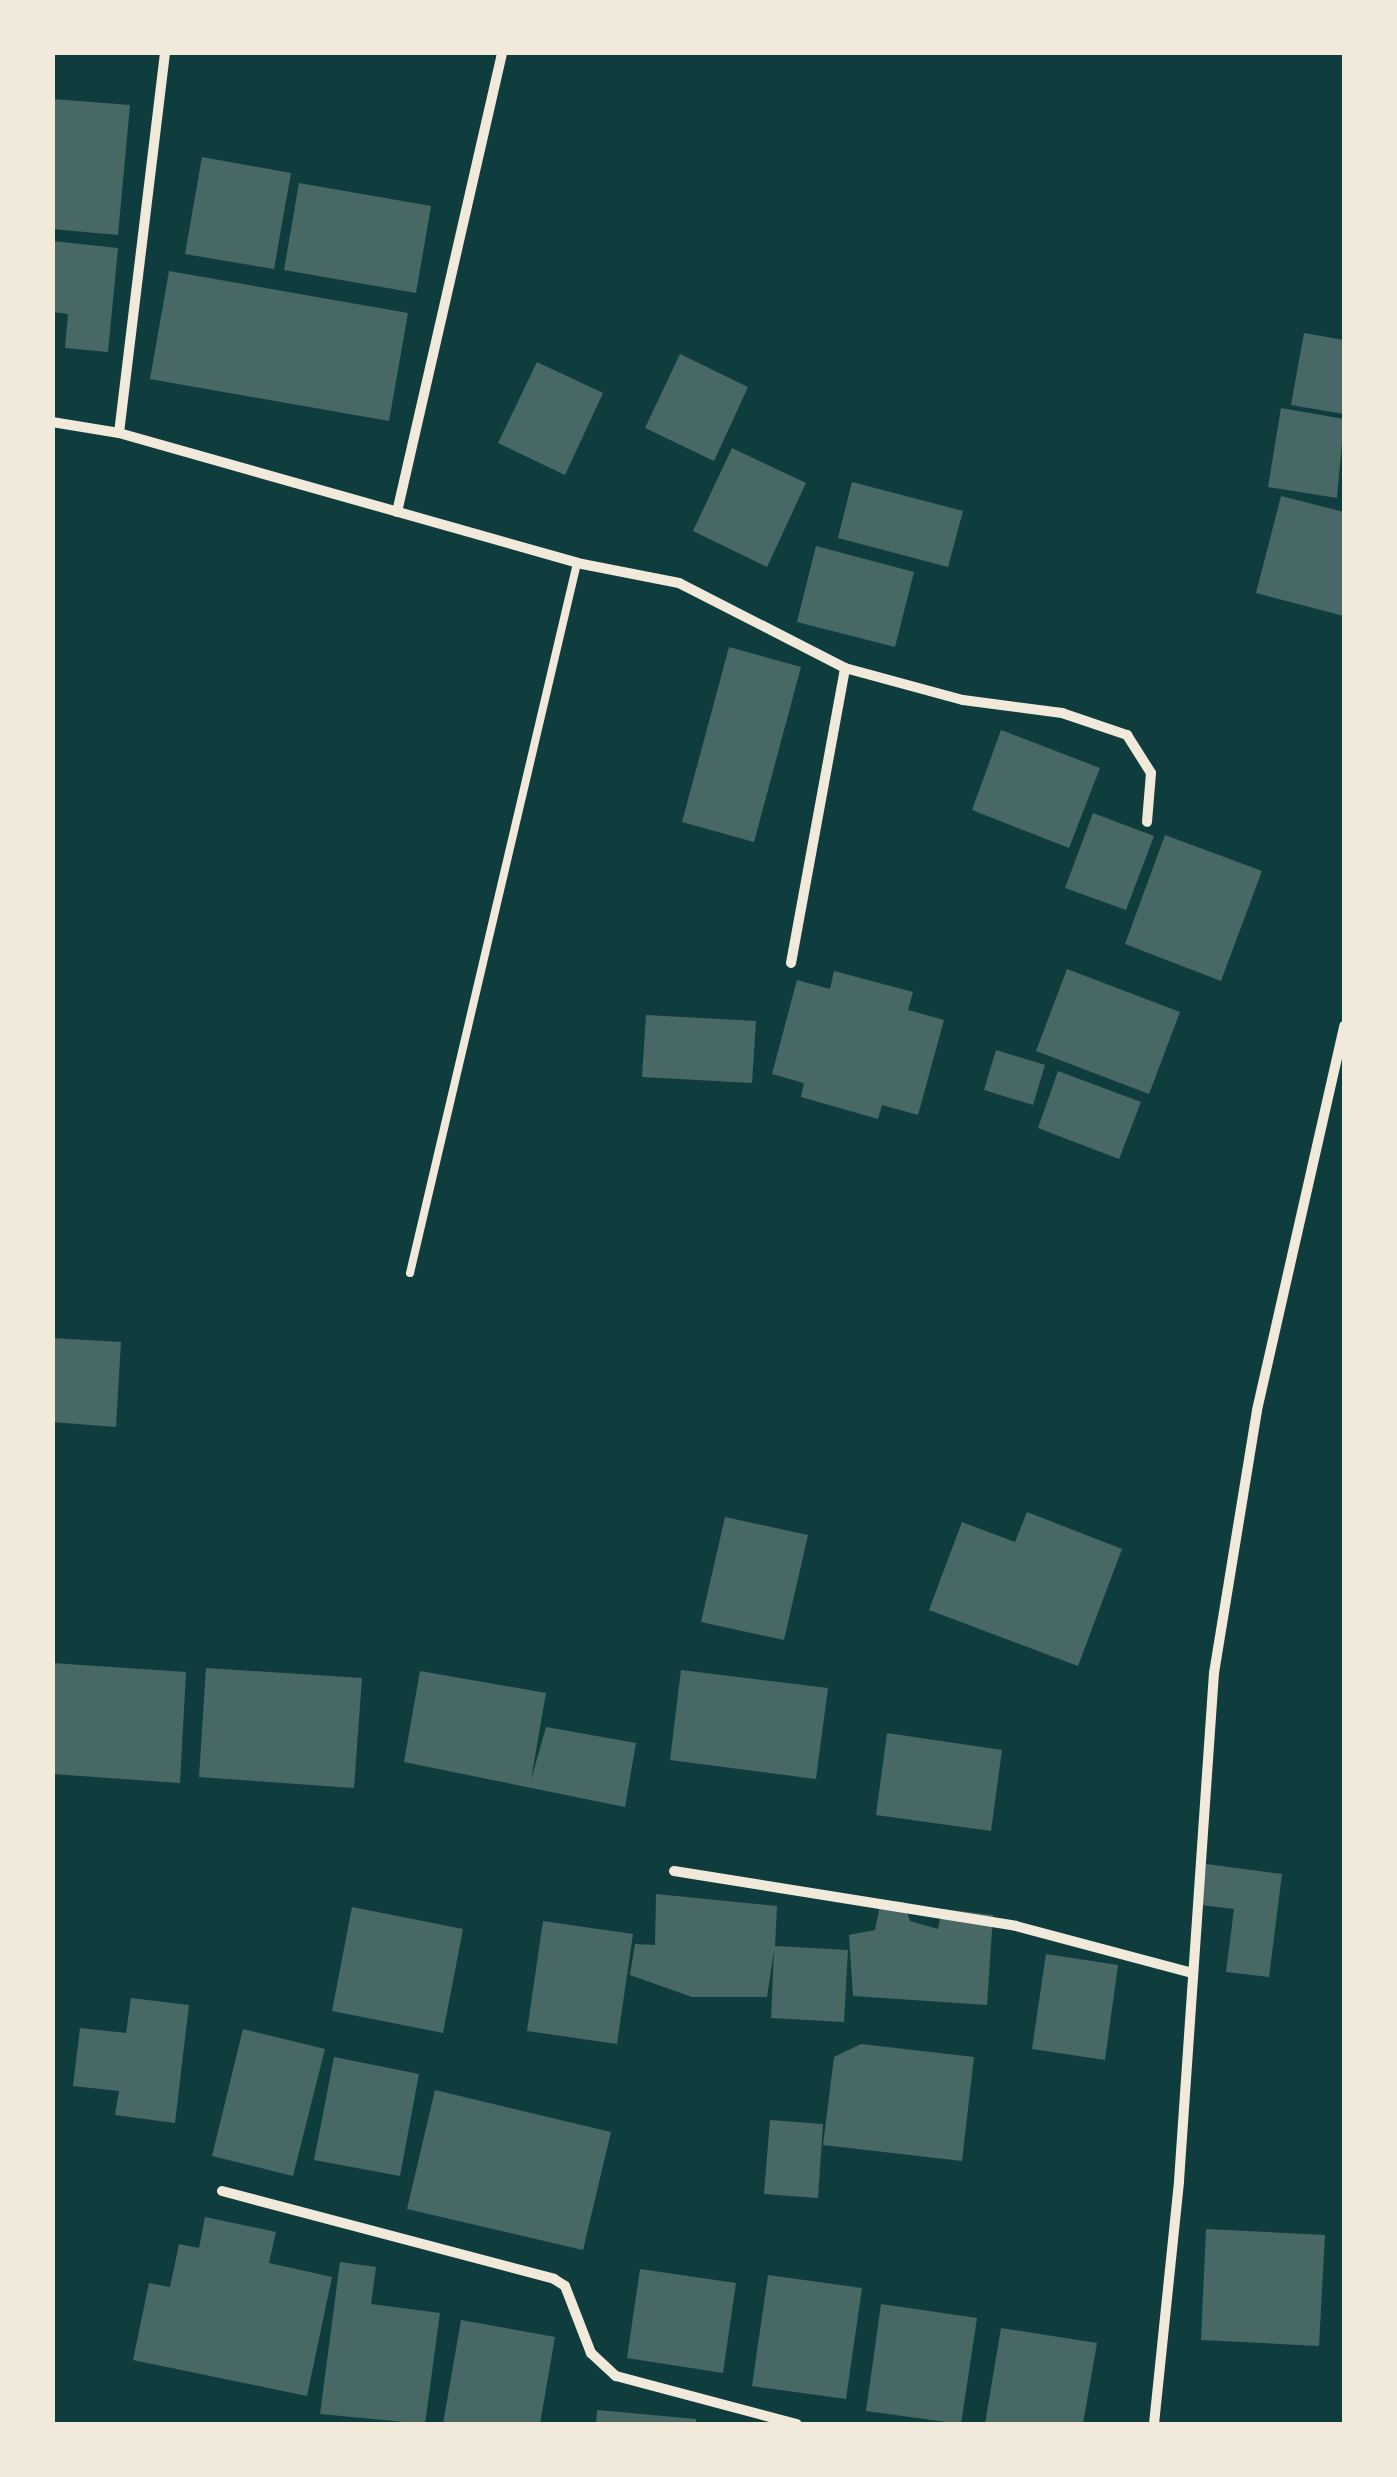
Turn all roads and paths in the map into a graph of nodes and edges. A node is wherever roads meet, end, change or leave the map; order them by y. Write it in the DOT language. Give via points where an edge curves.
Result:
graph roads {
  1 [pos="165,52"];
  2 [pos="502,52"];
  3 [pos="52,422"];
  4 [pos="118,432"];
  5 [pos="397,512"];
  6 [pos="576,563"];
  7 [pos="845,668"];
  8 [pos="1147,822"];
  9 [pos="791,963"];
  10 [pos="1344,1026"];
  11 [pos="1343,1040"];
  12 [pos="410,1273"];
  13 [pos="674,1872"];
  14 [pos="1193,1972"];
  15 [pos="222,2191"];
  16 [pos="798,2424"];
  17 [pos="1154,2424"];
  1 -- 4 [label="street"];
  2 -- 5 [label="street"];
  3 -- 4 [label="street"];
  4 -- 5 [label="street"];
  5 -- 6 [label="street"];
  6 -- 7 [label="street" via="679,582"];
  6 -- 12 [label="lane"];
  7 -- 8 [label="street" via="963,700 1062,713 1126,735 1151,774"];
  7 -- 9 [label="street"];
  10 -- 11 [label="street"];
  11 -- 14 [label="street" via="1257,1410 1220,1636"];
  13 -- 14 [label="street" via="1016,1926"];
  14 -- 17 [label="street"];
  15 -- 16 [label="street" via="554,2279 565,2286 591,2353 616,2376"];
}
